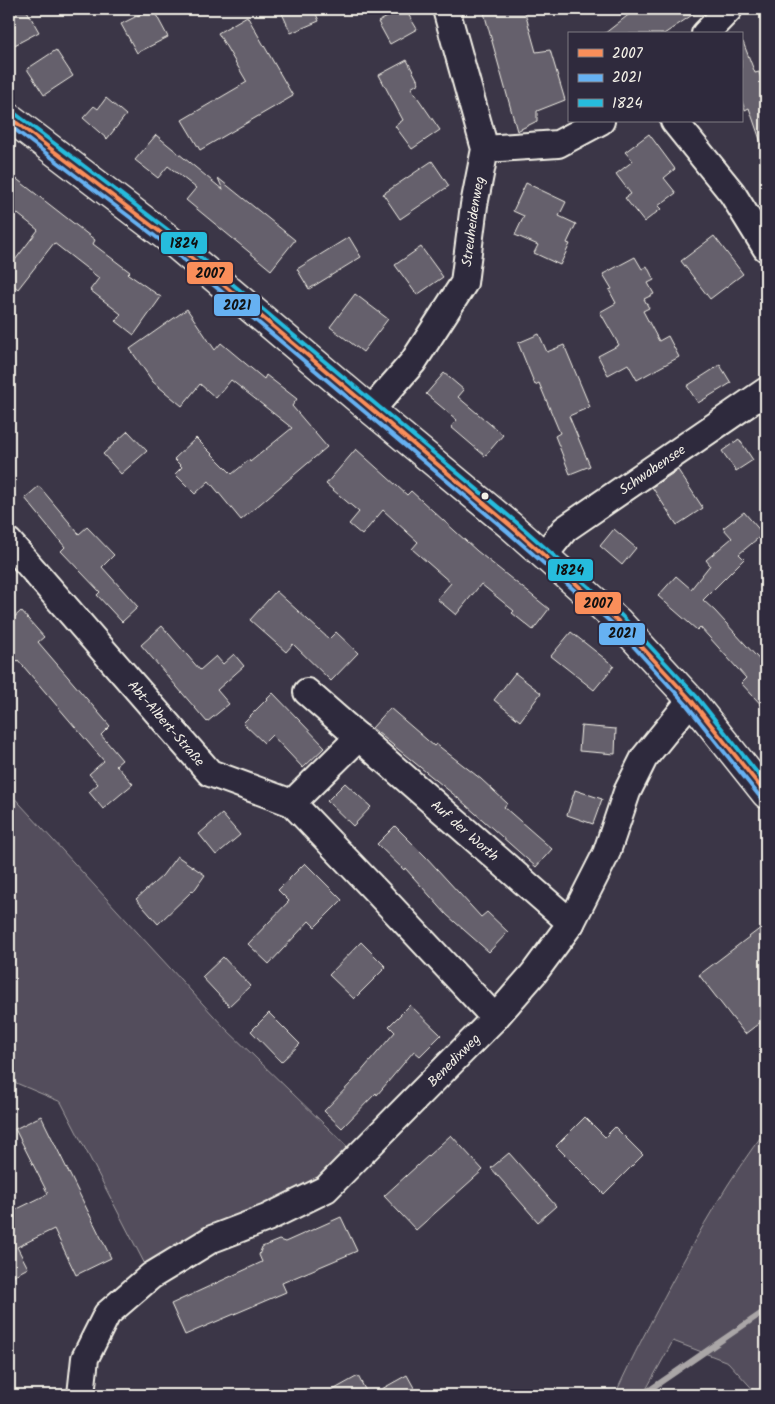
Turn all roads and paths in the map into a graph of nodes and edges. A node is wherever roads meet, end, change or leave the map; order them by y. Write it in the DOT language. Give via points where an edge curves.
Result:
graph roads {
  1 [pos="446,9"];
  2 [pos="729,9"];
  3 [pos="707,32"];
  4 [pos="9,117"];
  5 [pos="599,122"];
  6 [pos="675,122"];
  7 [pos="486,149"];
  8 [pos="766,248"];
  9 [pos="766,391"];
  10 [pos="370,410"];
  11 [pos="9,542"];
  12 [pos="544,555"];
  13 [pos="307,692"];
  14 [pos="691,700"];
  15 [pos="358,737"];
  16 [pos="766,794"];
  17 [pos="292,804"];
  18 [pos="571,923"];
  19 [pos="495,1018"];
  20 [pos="82,1395"];
  1 -- 7 [label="street, Streuheidenweg"];
  2 -- 3 [label="street"];
  4 -- 10 [label="main road" via="164,235"];
  5 -- 7 [label="street" via="558,144"];
  6 -- 8 [label="street" via="732,194"];
  7 -- 10 [label="street, Streuheidenweg" via="474,205 464,283 413,362"];
  9 -- 12 [label="street, Schwabensee" via="565,529"];
  10 -- 12 [label="main road"];
  11 -- 17 [label="street, Abt-Albert-Straße" via="210,774"];
  12 -- 14 [label="main road" via="618,621"];
  13 -- 15 [label="street, Auf der Worth"];
  14 -- 16 [label="main road"];
  14 -- 18 [label="street, Benedixweg" via="644,758 606,854"];
  15 -- 17 [label="street"];
  15 -- 18 [label="street, Auf der Worth"];
  17 -- 19 [label="street, Abt-Albert-Straße"];
  18 -- 19 [label="street, Benedixweg"];
  19 -- 20 [label="street, Benedixweg" via="326,1189 267,1218 212,1238 151,1276 107,1314 85,1358"];
}
